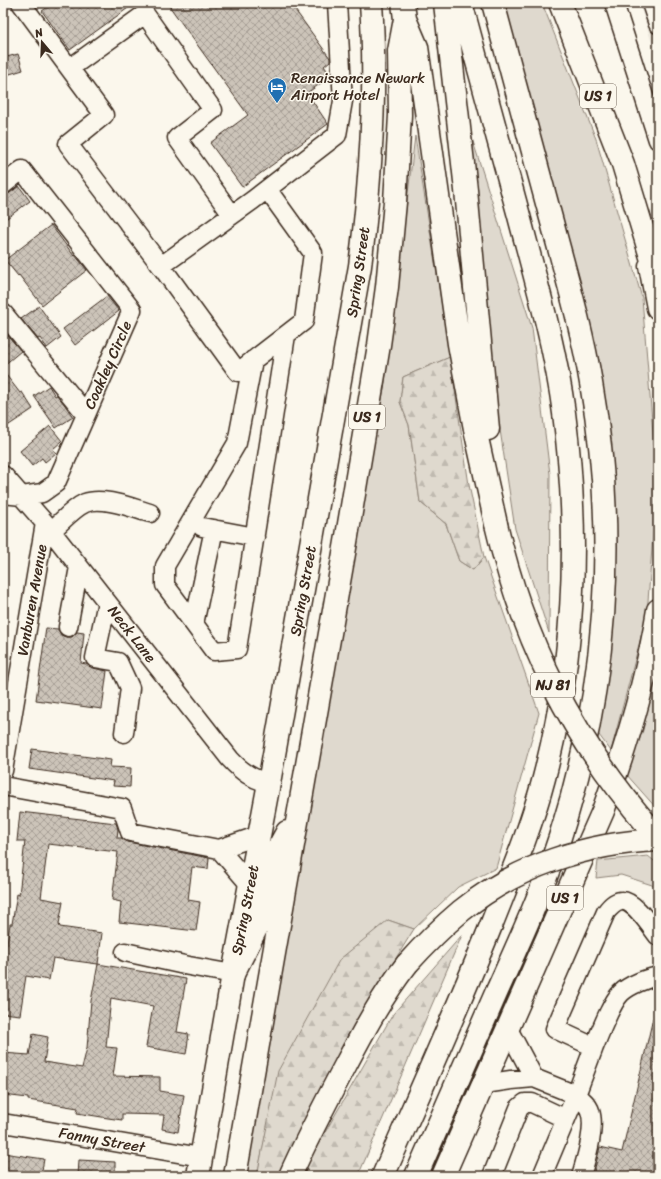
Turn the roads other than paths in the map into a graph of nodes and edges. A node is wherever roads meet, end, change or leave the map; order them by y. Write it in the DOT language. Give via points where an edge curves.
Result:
graph roads {
  1 [pos="336,3"];
  2 [pos="371,3"];
  3 [pos="445,3"];
  4 [pos="461,3"];
  5 [pos="493,3"];
  6 [pos="560,3"];
  7 [pos="614,3"];
  8 [pos="651,3"];
  9 [pos="24,4"];
  10 [pos="404,11"];
  11 [pos="658,24"];
  12 [pos="70,68"];
  13 [pos="658,140"];
  14 [pos="3,185"];
  15 [pos="267,189"];
  16 [pos="632,191"];
  17 [pos="232,215"];
  18 [pos="161,266"];
  19 [pos="658,280"];
  20 [pos="658,308"];
  21 [pos="3,313"];
  22 [pos="286,335"];
  23 [pos="253,360"];
  24 [pos="86,414"];
  25 [pos="3,475"];
  26 [pos="3,494"];
  27 [pos="22,496"];
  28 [pos="150,513"];
  29 [pos="190,524"];
  30 [pos="496,524"];
  31 [pos="48,527"];
  32 [pos="214,529"];
  33 [pos="254,537"];
  34 [pos="79,567"];
  35 [pos="107,602"];
  36 [pos="658,610"];
  37 [pos="194,624"];
  38 [pos="68,627"];
  39 [pos="124,733"];
  40 [pos="3,771"];
  41 [pos="269,783"];
  42 [pos="3,786"];
  43 [pos="298,812"];
  44 [pos="655,834"];
  45 [pos="260,835"];
  46 [pos="219,849"];
  47 [pos="250,885"];
  48 [pos="658,936"];
  49 [pos="125,952"];
  50 [pos="233,974"];
  51 [pos="658,976"];
  52 [pos="508,1029"];
  53 [pos="594,1047"];
  54 [pos="534,1078"];
  55 [pos="484,1084"];
  56 [pos="576,1095"];
  57 [pos="566,1119"];
  58 [pos="3,1123"];
  59 [pos="200,1166"];
  60 [pos="235,1176"];
  61 [pos="290,1176"];
  62 [pos="383,1176"];
  63 [pos="416,1176"];
  64 [pos="444,1176"];
  65 [pos="492,1176"];
  66 [pos="542,1176"];
  67 [pos="581,1176"];
  1 -- 15 [label="street" via="343,101 337,135"];
  2 -- 41 [label="main road, Spring Street" via="374,65 371,150 360,266"];
  3 -- 30 [label="main road"];
  4 -- 62 [label="main road" via="538,287 558,376 572,495 571,611 566,667 556,724 526,836 473,970"];
  5 -- 63 [label="main road" via="572,297 591,382 604,495 606,552 603,618 599,668 589,724 560,836 521,937"];
  6 -- 16 [label="main road, US 1"];
  7 -- 13 [label="street"];
  8 -- 11 [label="street"];
  9 -- 12 [label="street"];
  10 -- 30 [label="main road" via="416,47 461,351 476,436"];
  10 -- 43 [label="main road, US 1" via="399,51 399,144 395,209 387,287 346,542"];
  12 -- 17 [label="street" via="145,14 212,110 177,138"];
  12 -- 18 [label="street" via="104,115 68,144"];
  14 -- 24 [label="street, Coakley Circle" via="22,170 132,310"];
  15 -- 17 [label="street"];
  15 -- 22 [label="street" via="313,253 304,321"];
  16 -- 19 [label="main road"];
  16 -- 20 [label="main road, US 1" via="650,262"];
  17 -- 18 [label="street"];
  18 -- 23 [label="street" via="238,372"];
  21 -- 24 [label="street"];
  22 -- 23 [label="street"];
  22 -- 33 [label="street"];
  23 -- 29 [label="street" via="237,443"];
  24 -- 27 [label="street, Coakley Circle" via="56,483 42,493"];
  25 -- 27 [label="street, Neck Lane"];
  26 -- 27 [label="street, Coakley Circle"];
  27 -- 31 [label="street, Neck Lane"];
  28 -- 31 [label="street" via="103,501 86,503"];
  29 -- 32 [label="street"];
  29 -- 37 [label="street" via="165,566 165,585"];
  30 -- 44 [label="main road, NJ 81, bridge" via="521,612 552,683 577,728 615,786"];
  31 -- 34 [label="street, Neck Lane"];
  31 -- 40 [label="street, Vanburen Avenue"];
  32 -- 33 [label="street"];
  32 -- 37 [label="street"];
  33 -- 37 [label="street" via="237,649 214,651"];
  34 -- 35 [label="street, Neck Lane"];
  34 -- 38 [label="street"];
  35 -- 39 [label="street" via="95,658 118,662 130,688"];
  35 -- 41 [label="street, Neck Lane" via="230,759 252,778"];
  36 -- 52 [label="main road, US 1" via="639,703 612,785"];
  41 -- 45 [label="main road, Spring Street"];
  42 -- 46 [label="street" via="122,808 130,832"];
  43 -- 50 [label="main road" via="276,852 259,923"];
  43 -- 60 [label="main road, US 1"];
  44 -- 61 [label="main road, bridge" via="590,849 541,865 485,894 439,930 407,964 371,1016 314,1124"];
  45 -- 46 [label="street"];
  45 -- 47 [label="main road, Spring Street"];
  46 -- 47 [label="street"];
  47 -- 50 [label="main road, Spring Street"];
  48 -- 53 [label="street" via="636,908 627,901 614,903 606,912 555,1030"];
  49 -- 50 [label="street"];
  50 -- 59 [label="main road, Spring Street"];
  51 -- 53 [label="street" via="645,979 621,992"];
  52 -- 54 [label="street"];
  52 -- 55 [label="main road, US 1"];
  53 -- 56 [label="street"];
  54 -- 55 [label="street"];
  54 -- 56 [label="street"];
  55 -- 64 [label="main road, US 1"];
  56 -- 57 [label="street"];
  56 -- 67 [label="street" via="590,1110 592,1119"];
  57 -- 65 [label="street" via="532,1103 525,1103 519,1108"];
  57 -- 66 [label="street"];
  58 -- 59 [label="street, Fanny Street"];
}
